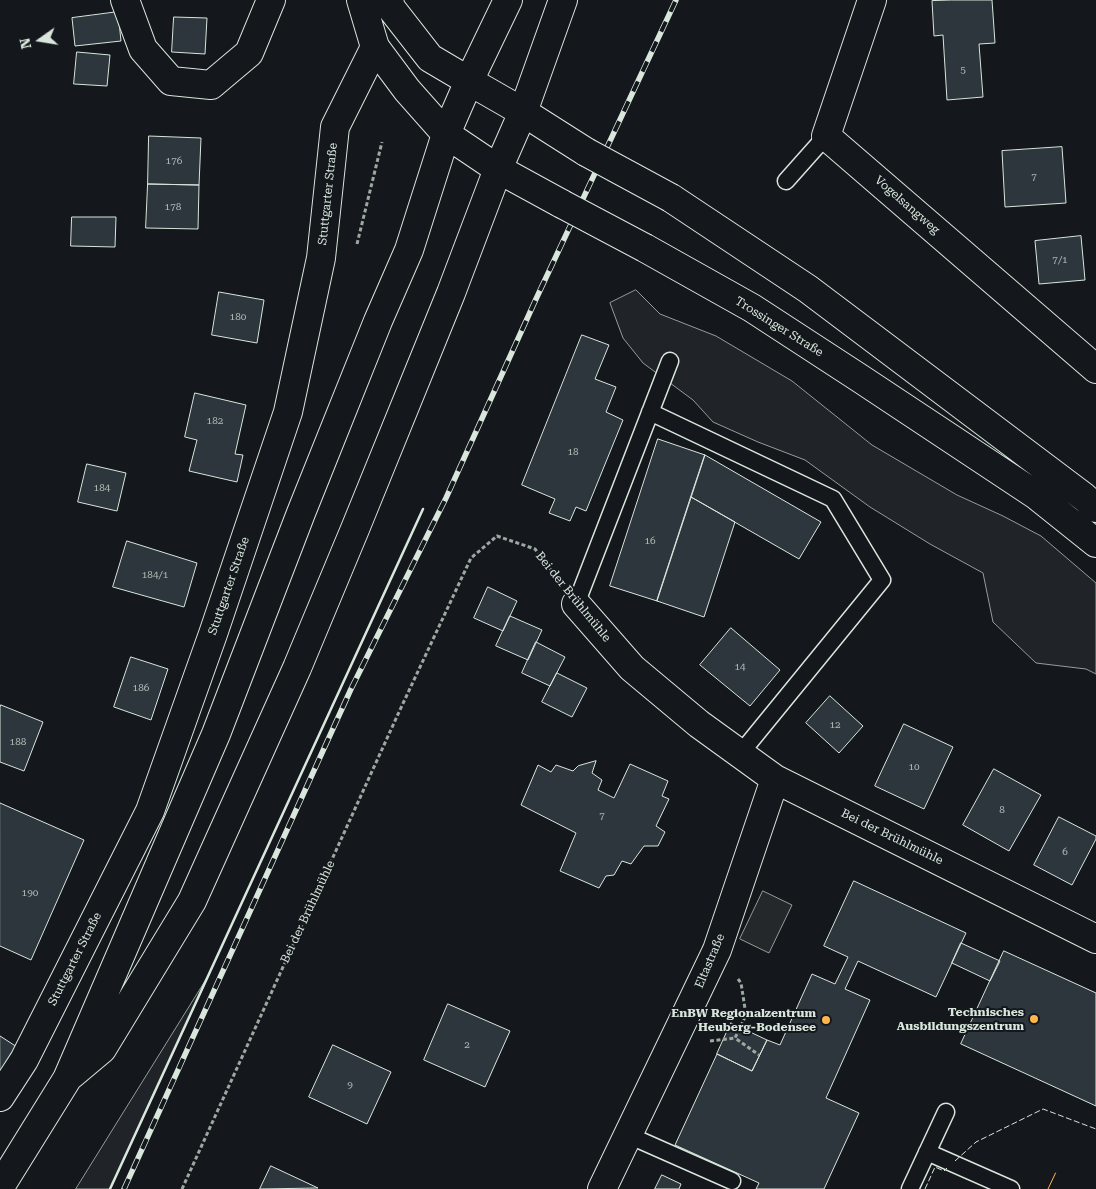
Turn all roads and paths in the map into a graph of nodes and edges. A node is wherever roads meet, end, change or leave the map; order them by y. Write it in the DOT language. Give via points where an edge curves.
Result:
graph roads {
  1 [pos="126,0"];
  2 [pos="271,0"];
  3 [pos="361,0"];
  4 [pos="388,0"];
  5 [pos="508,0"];
  6 [pos="563,0"];
  7 [pos="872,0"];
  8 [pos="375,47"];
  9 [pos="469,81"];
  10 [pos="523,112"];
  11 [pos="446,134"];
  12 [pos="826,136"];
  13 [pos="498,169"];
  14 [pos="786,181"];
  15 [pos="670,361"];
  16 [pos="1096,369"];
  17 [pos="650,412"];
  18 [pos="1096,508"];
  19 [pos="1096,543"];
  20 [pos="576,604"];
  21 [pos="740,754"];
  22 [pos="775,779"];
  23 [pos="1096,939"];
  24 [pos="717,950"];
  25 [pos="759,1055"];
  26 [pos="67,1078"];
  27 [pos="0,1097"];
  28 [pos="946,1112"];
  29 [pos="628,1135"];
  30 [pos="927,1152"];
  31 [pos="732,1181"];
  32 [pos="0,1187"];
  33 [pos="182,1189"];
  34 [pos="602,1189"];
  35 [pos="910,1189"];
  36 [pos="1011,1189"];
  1 -- 2 [label="main road" via="143,49 170,81 211,85 249,53"];
  3 -- 8 [label="main road"];
  4 -- 9 [label="main road" via="430,58"];
  5 -- 9 [label="main road"];
  6 -- 10 [label="main road"];
  7 -- 12 [label="main road"];
  8 -- 11 [label="main road"];
  8 -- 27 [label="main road, Stuttgarter Straße" via="335,128 321,258 288,412 150,811 24,1060"];
  9 -- 10 [label="main road"];
  9 -- 11 [label="main road"];
  10 -- 13 [label="main road"];
  10 -- 18 [label="main road, bridge" via="586,152 671,198 808,289"];
  11 -- 13 [label="main road, Trossinger Straße"];
  11 -- 26 [label="main road" via="409,250 304,503 216,734"];
  12 -- 14 [label="lane"];
  12 -- 16 [label="main road, Vogelsangweg"];
  13 -- 19 [label="main road, Trossinger Straße, bridge" via="752,308 1036,495"];
  13 -- 26 [label="main road" via="451,292 300,659 192,901 102,1049"];
  15 -- 17 [label="lane"];
  17 -- 20 [label="lane"];
  17 -- 21 [label="lane" via="833,499 882,580"];
  20 -- 21 [label="main road, Bei der Brühlmühle" via="632,668"];
  20 -- 33 [label="path, Bei der Brühlmühle" via="535,549 497,536 471,558"];
  21 -- 22 [label="main road, Bei der Brühlmühle"];
  22 -- 23 [label="main road, Bei der Brühlmühle"];
  22 -- 24 [label="main road, Eltastraße"];
  24 -- 25 [label="path" via="741,983 746,1015 735,1038"];
  24 -- 29 [label="main road, Eltastraße"];
  26 -- 32 [label="main road"];
  28 -- 30 [label="lane"];
  29 -- 31 [label="lane"];
  29 -- 34 [label="main road, Eltastraße"];
  30 -- 35 [label="lane"];
  30 -- 36 [label="lane"];
}
